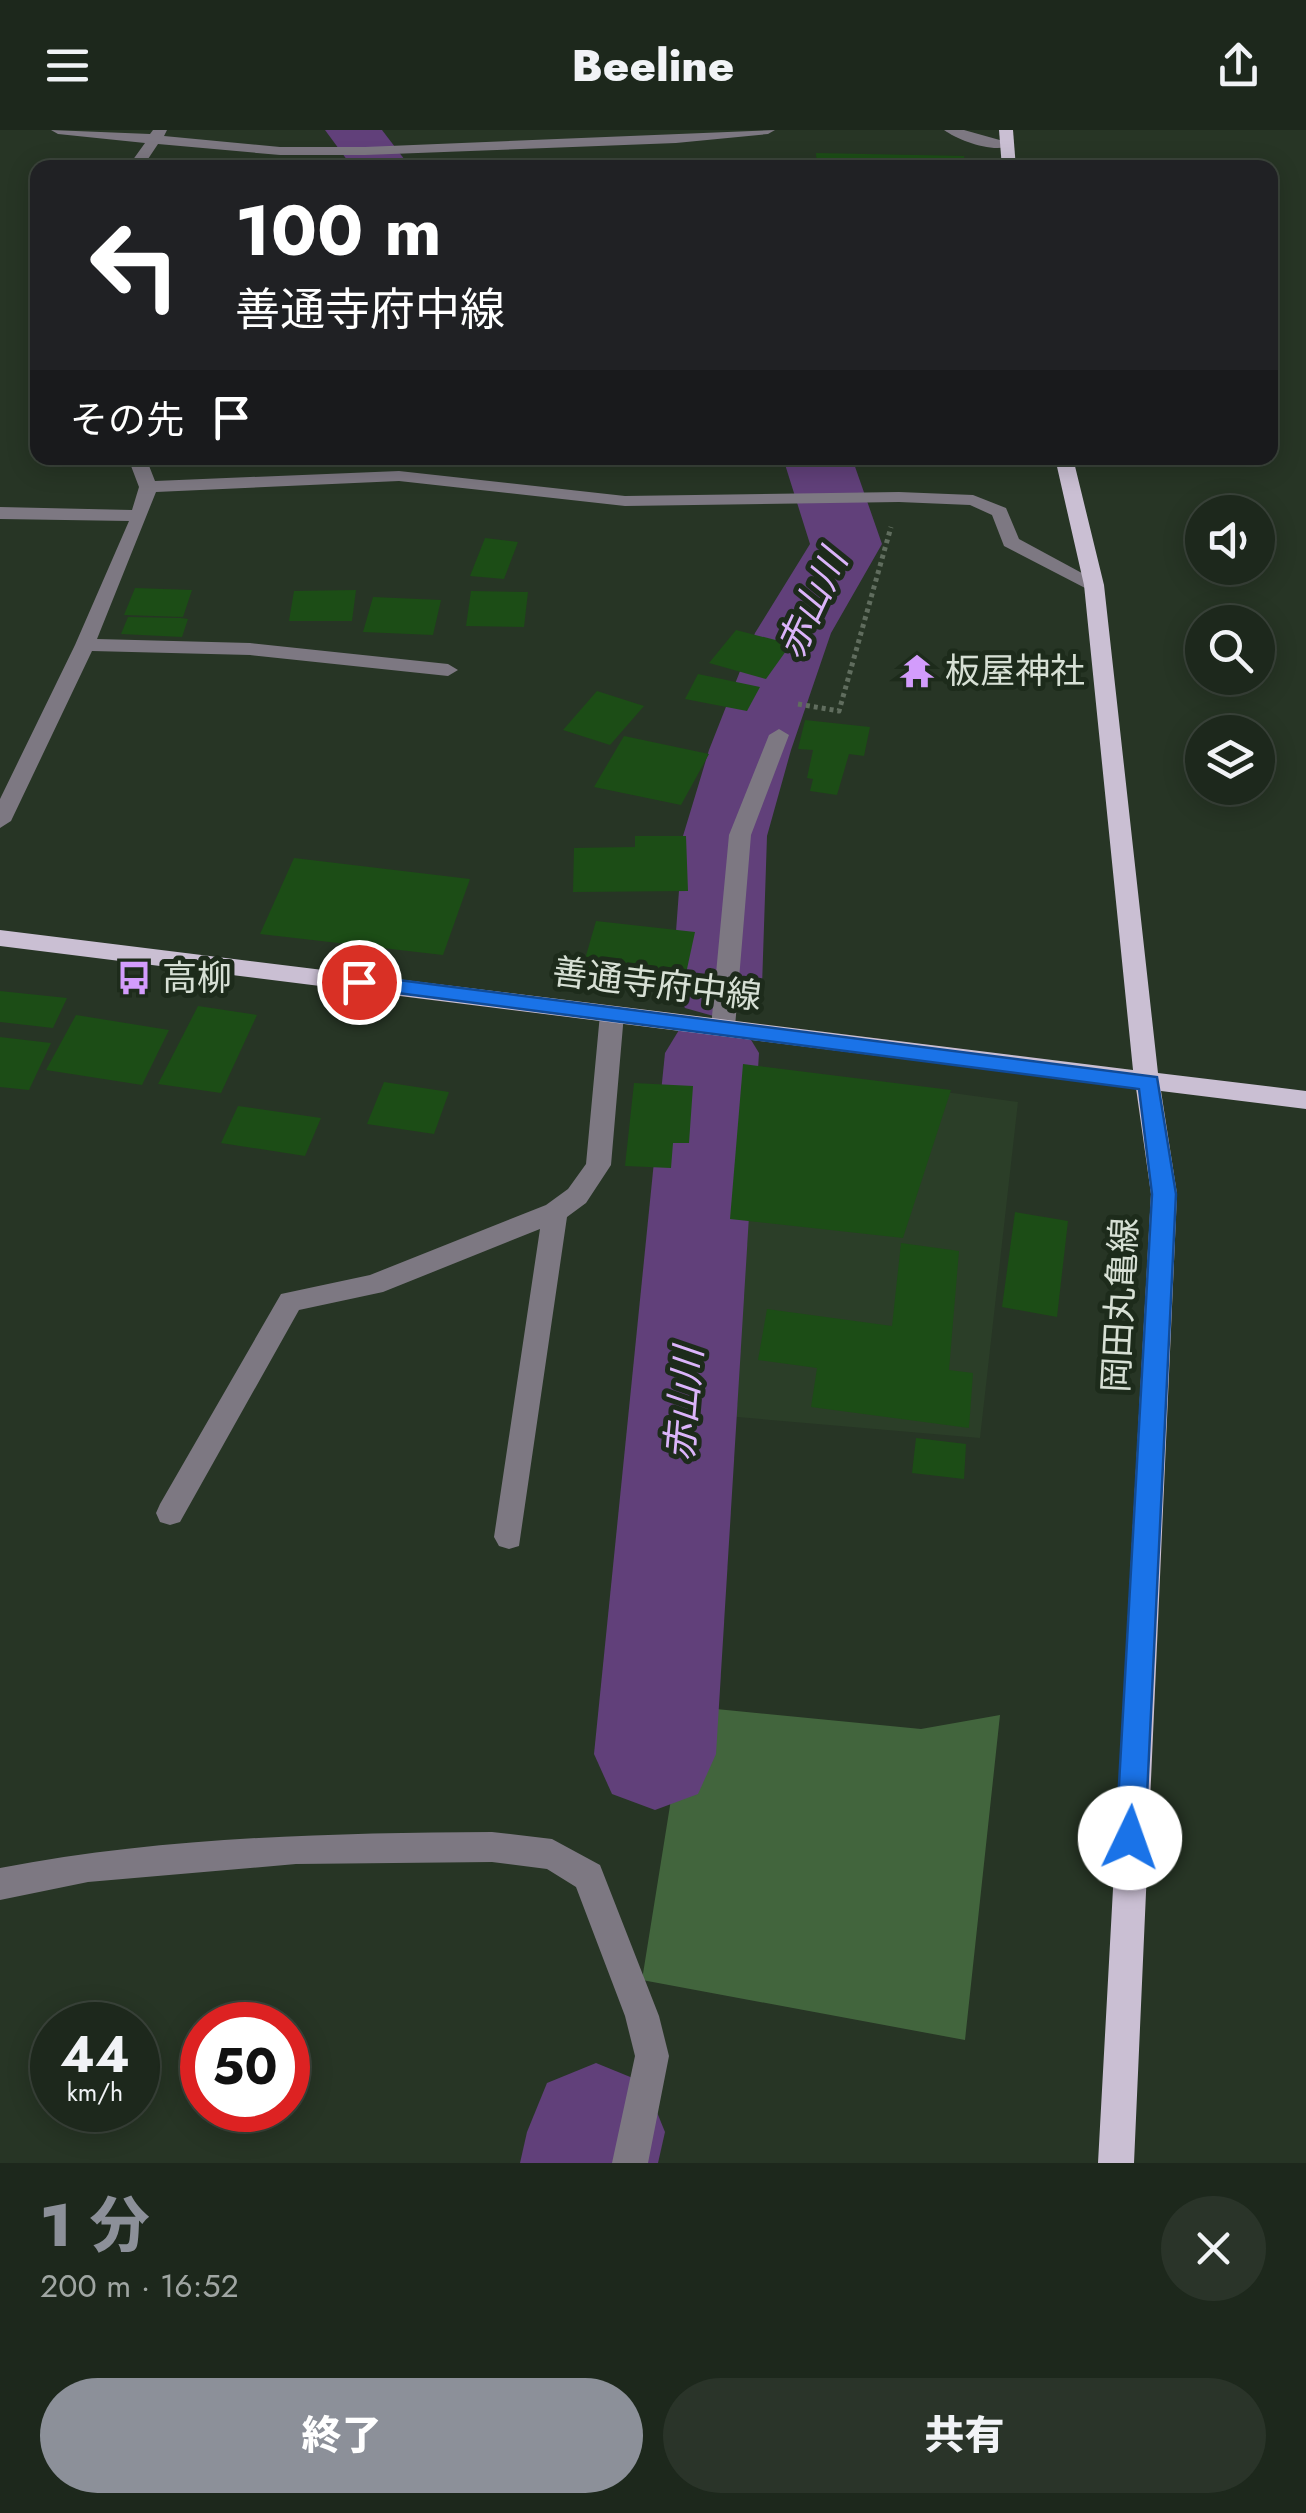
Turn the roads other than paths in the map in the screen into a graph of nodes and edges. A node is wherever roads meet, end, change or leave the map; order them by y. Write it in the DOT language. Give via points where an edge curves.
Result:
graph roads {
  1 [pos="58,130"];
  2 [pos="768,130"];
  3 [pos="951,130"];
  4 [pos="157,135"];
  5 [pos="1006,137"];
  6 [pos="140,160"];
  7 [pos="140,465"];
  8 [pos="1066,465"];
  9 [pos="148,488"];
  10 [pos="0,513"];
  11 [pos="140,516"];
  12 [pos="1094,585"];
  13 [pos="84,645"];
  14 [pos="448,670"];
  15 [pos="778,735"];
  16 [pos="0,821"];
  17 [pos="0,938"];
  18 [pos="612,1014"];
  19 [pos="723,1027"];
  20 [pos="1149,1082"];
  21 [pos="1306,1100"];
  22 [pos="555,1212"];
  23 [pos="170,1513"];
  24 [pos="508,1537"];
  25 [pos="0,1884"];
  26 [pos="630,2163"];
  27 [pos="1116,2163"];
  1 -- 4 [label="street"];
  2 -- 4 [label="street" via="365,151 280,151"];
  3 -- 5 [label="street" via="977,140"];
  4 -- 6 [label="street"];
  7 -- 9 [label="street"];
  8 -- 12 [label="main road, 岡田丸亀線"];
  9 -- 11 [label="street"];
  9 -- 12 [label="street" via="399,476 625,501 817,496 988,504 1000,512 1011,542"];
  10 -- 11 [label="street"];
  11 -- 13 [label="street"];
  12 -- 20 [label="main road, 岡田丸亀線"];
  13 -- 14 [label="street" via="250,649"];
  13 -- 16 [label="street"];
  15 -- 19 [label="street" via="740,835"];
  17 -- 18 [label="main road, 善通寺府中線"];
  18 -- 19 [label="main road, 善通寺府中線"];
  18 -- 22 [label="street" via="598,1165 577,1196"];
  19 -- 20 [label="main road, 善通寺府中線"];
  20 -- 21 [label="main road, 善通寺府中線"];
  20 -- 27 [label="main road, 岡田丸亀線" via="1164,1194"];
  22 -- 23 [label="street" via="374,1285 290,1301"];
  22 -- 24 [label="street"];
  25 -- 26 [label="street" via="88,1868 296,1849 492,1847 552,1854 588,1876 642,2016 652,2056"];
}
